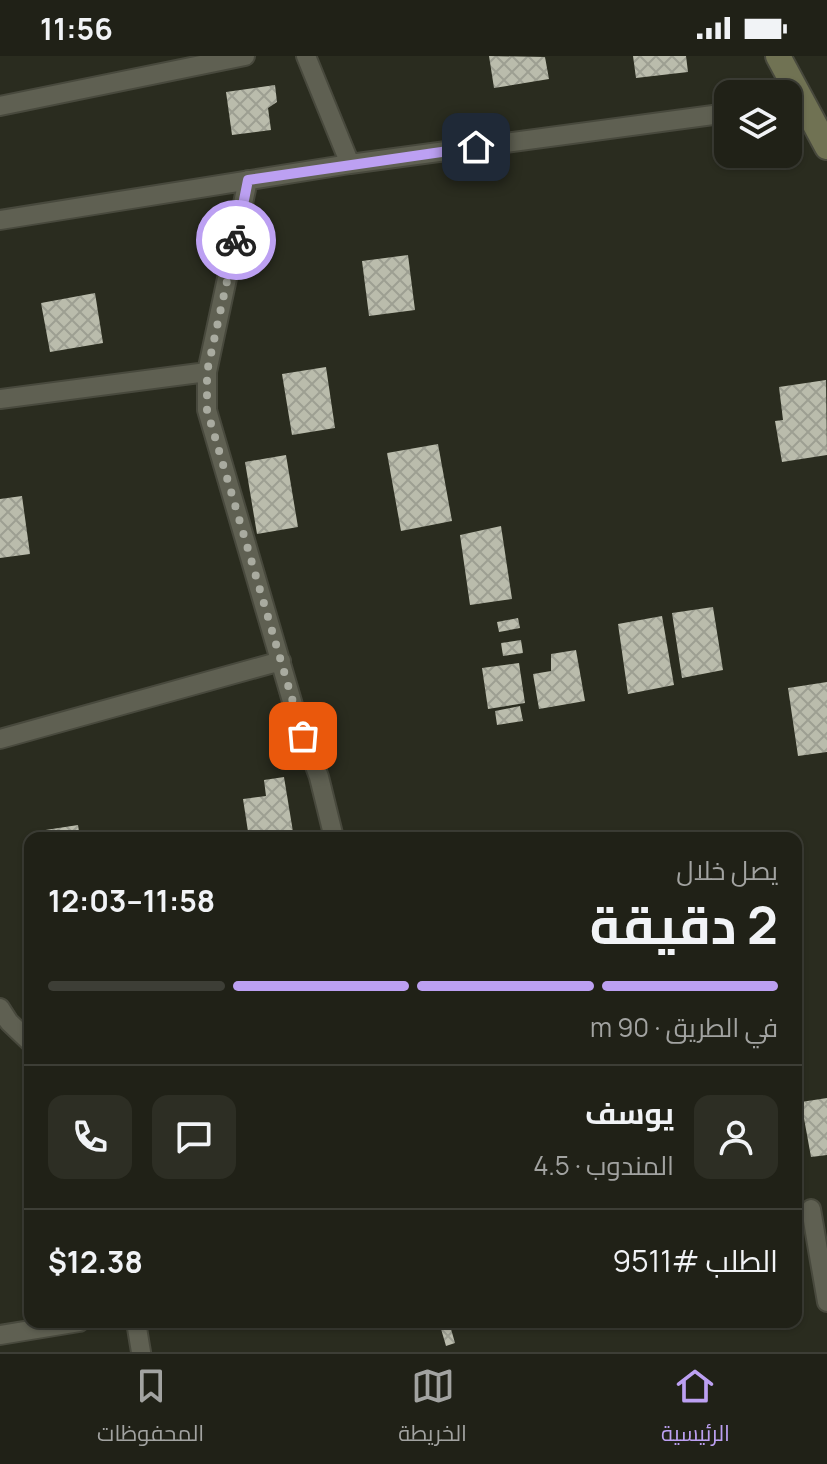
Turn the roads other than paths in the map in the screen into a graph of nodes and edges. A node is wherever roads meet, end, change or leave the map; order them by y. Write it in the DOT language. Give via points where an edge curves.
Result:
graph roads {
  1 [pos="245,56"];
  2 [pos="306,56"];
  3 [pos="778,56"];
  4 [pos="787,80"];
  5 [pos="0,106"];
  6 [pos="802,110"];
  7 [pos="714,115"];
  8 [pos="824,133"];
  9 [pos="350,164"];
  10 [pos="248,180"];
  11 [pos="0,220"];
  12 [pos="207,372"];
  13 [pos="0,399"];
  14 [pos="281,661"];
  15 [pos="0,739"];
  16 [pos="333,832"];
  17 [pos="0,1008"];
  18 [pos="24,1036"];
  19 [pos="811,1209"];
  20 [pos="827,1302"];
  21 [pos="43,1328"];
  22 [pos="137,1328"];
  23 [pos="0,1335"];
  24 [pos="141,1352"];
  1 -- 5 [label="street"];
  2 -- 9 [label="street"];
  3 -- 4 [label="street"];
  6 -- 8 [label="street"];
  7 -- 9 [label="street"];
  9 -- 10 [label="street"];
  10 -- 11 [label="street"];
  10 -- 12 [label="street"];
  12 -- 13 [label="street"];
  12 -- 14 [label="street" via="207,410"];
  14 -- 15 [label="street"];
  14 -- 16 [label="street"];
  17 -- 18 [label="street"];
  19 -- 20 [label="street"];
  21 -- 23 [label="street"];
  22 -- 24 [label="street"];
}
